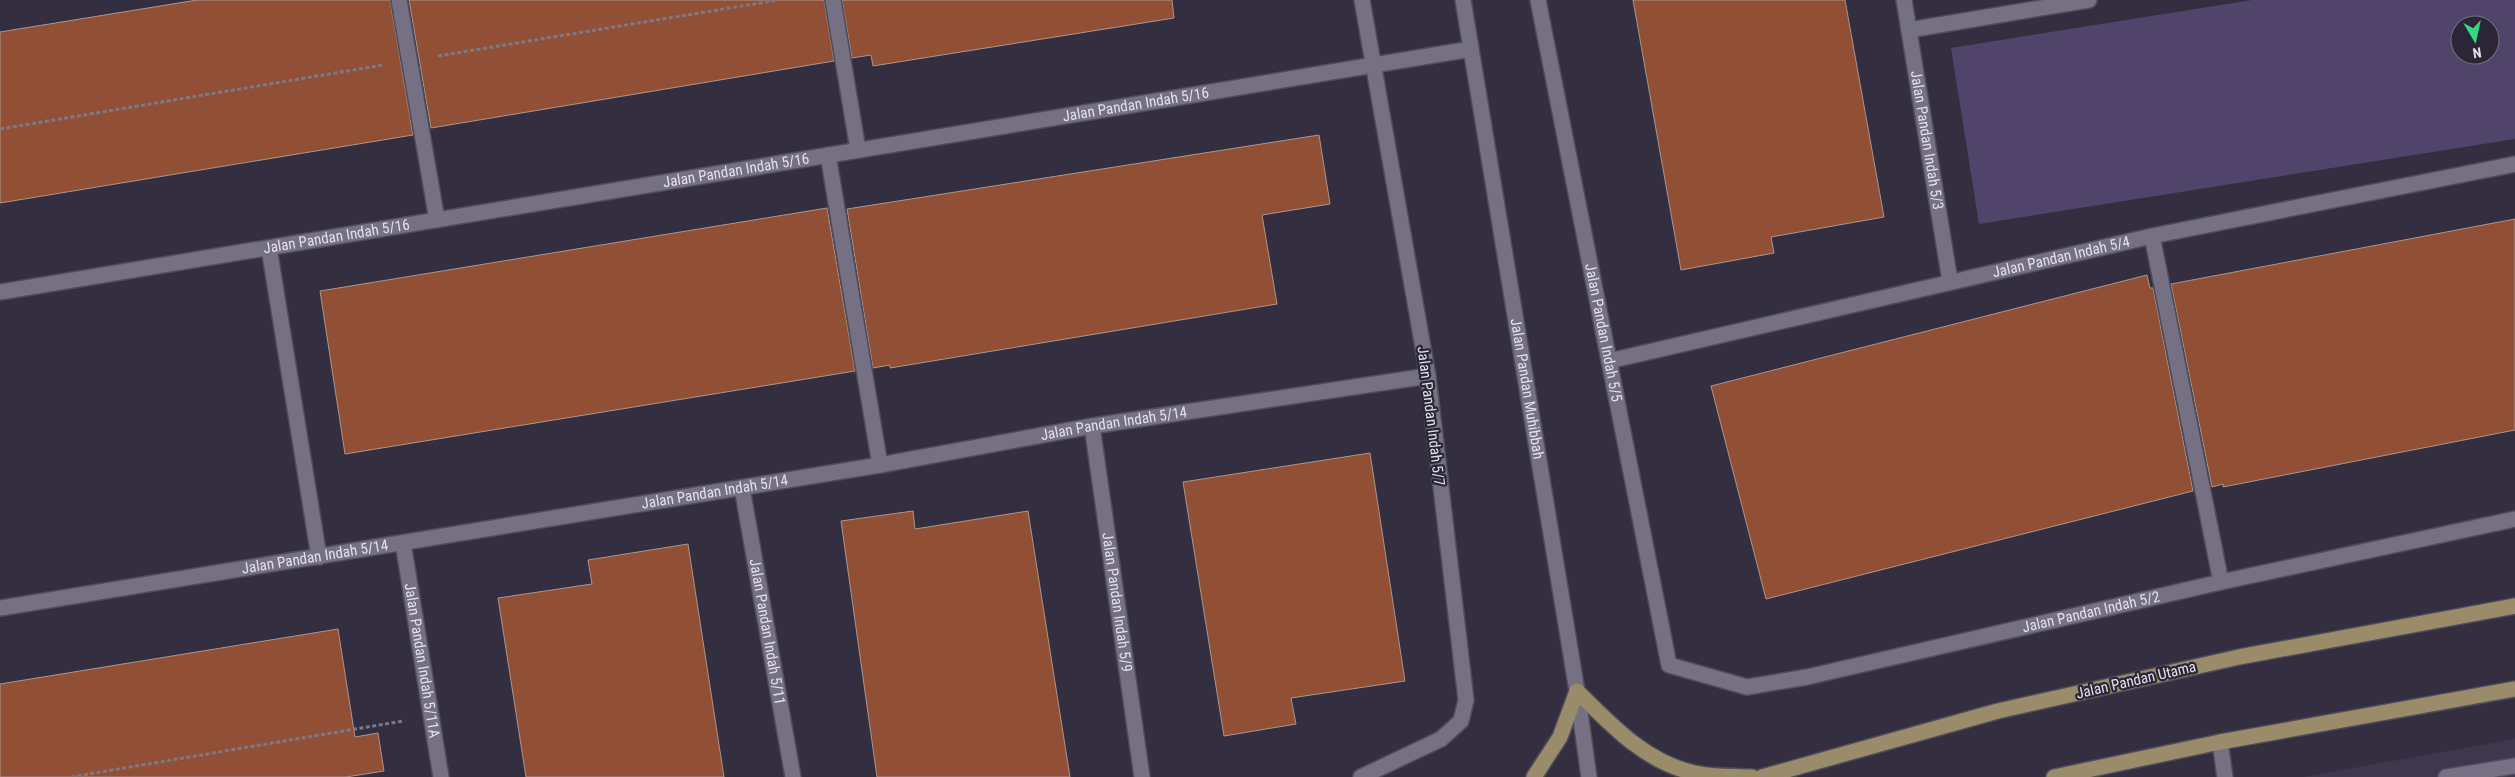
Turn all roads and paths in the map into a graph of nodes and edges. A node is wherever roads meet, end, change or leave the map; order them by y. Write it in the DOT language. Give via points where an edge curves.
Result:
graph roads {
  1 [pos="399,0"];
  2 [pos="833,0"];
  3 [pos="1362,0"];
  4 [pos="1463,0"];
  5 [pos="1538,0"];
  6 [pos="1904,0"];
  7 [pos="2089,0"];
  8 [pos="1909,30"];
  9 [pos="1471,49"];
  10 [pos="1374,65"];
  11 [pos="858,150"];
  12 [pos="828,155"];
  13 [pos="2515,164"];
  14 [pos="436,220"];
  15 [pos="2152,236"];
  16 [pos="269,248"];
  17 [pos="1950,281"];
  18 [pos="0,292"];
  19 [pos="1609,361"];
  20 [pos="1428,376"];
  21 [pos="1092,426"];
  22 [pos="880,465"];
  23 [pos="742,488"];
  24 [pos="2515,519"];
  25 [pos="403,543"];
  26 [pos="319,557"];
  27 [pos="2221,582"];
  28 [pos="2515,606"];
  29 [pos="0,608"];
  30 [pos="1669,665"];
  31 [pos="2515,689"];
  32 [pos="1577,691"];
  33 [pos="431,716"];
  34 [pos="2220,742"];
  35 [pos="2515,766"];
  36 [pos="71,777"];
  37 [pos="441,777"];
  38 [pos="794,777"];
  39 [pos="1142,777"];
  40 [pos="1361,777"];
  41 [pos="1534,777"];
  42 [pos="1589,777"];
  43 [pos="1752,777"];
  44 [pos="1762,777"];
  45 [pos="2054,777"];
  46 [pos="2226,777"];
  47 [pos="2446,777"];
  1 -- 14 [label="street"];
  2 -- 11 [label="street"];
  3 -- 10 [label="street, Jalan Pandan Indah 5/7"];
  4 -- 9 [label="street, Jalan Pandan Muhibbah"];
  5 -- 19 [label="street, Jalan Pandan Indah 5/5"];
  6 -- 8 [label="street, Jalan Pandan Indah 5/3"];
  7 -- 8 [label="street"];
  8 -- 17 [label="street, Jalan Pandan Indah 5/3"];
  9 -- 10 [label="street, Jalan Pandan Indah 5/16"];
  9 -- 32 [label="street, Jalan Pandan Muhibbah"];
  10 -- 11 [label="street, Jalan Pandan Indah 5/16"];
  10 -- 20 [label="street, Jalan Pandan Indah 5/7"];
  11 -- 12 [label="street, Jalan Pandan Indah 5/16"];
  12 -- 14 [label="street, Jalan Pandan Indah 5/16"];
  12 -- 22 [label="street"];
  13 -- 15 [label="street, Jalan Pandan Indah 5/4"];
  14 -- 16 [label="street, Jalan Pandan Indah 5/16"];
  15 -- 17 [label="street, Jalan Pandan Indah 5/4"];
  15 -- 27 [label="street"];
  16 -- 18 [label="street, Jalan Pandan Indah 5/16"];
  16 -- 26 [label="street"];
  17 -- 19 [label="street, Jalan Pandan Indah 5/4"];
  19 -- 30 [label="street, Jalan Pandan Indah 5/5"];
  20 -- 21 [label="street, Jalan Pandan Indah 5/14"];
  20 -- 40 [label="street, Jalan Pandan Indah 5/7" via="1466,700 1461,721 1441,739"];
  21 -- 22 [label="street, Jalan Pandan Indah 5/14"];
  21 -- 39 [label="street, Jalan Pandan Indah 5/9"];
  22 -- 23 [label="street, Jalan Pandan Indah 5/14"];
  23 -- 25 [label="street, Jalan Pandan Indah 5/14"];
  23 -- 38 [label="street, Jalan Pandan Indah 5/11"];
  24 -- 27 [label="street, Jalan Pandan Indah 5/2"];
  25 -- 26 [label="street, Jalan Pandan Indah 5/14"];
  25 -- 33 [label="street, Jalan Pandan Indah 5/11A"];
  26 -- 29 [label="street, Jalan Pandan Indah 5/14"];
  27 -- 30 [label="street, Jalan Pandan Indah 5/2" via="1807,677 1747,687"];
  28 -- 44 [label="main road, Jalan Pandan Utama" via="2239,657 1998,711"];
  31 -- 34 [label="main road"];
  32 -- 41 [label="main road" via="1560,737"];
  32 -- 42 [label="street, Jalan Pandan Muhibbah"];
  32 -- 43 [label="main road" via="1634,744 1666,764 1695,773"];
  33 -- 36 [label="path"];
  33 -- 37 [label="street, Jalan Pandan Indah 5/11A"];
  34 -- 45 [label="main road"];
  34 -- 46 [label="street"];
  35 -- 47 [label="street"];
}
